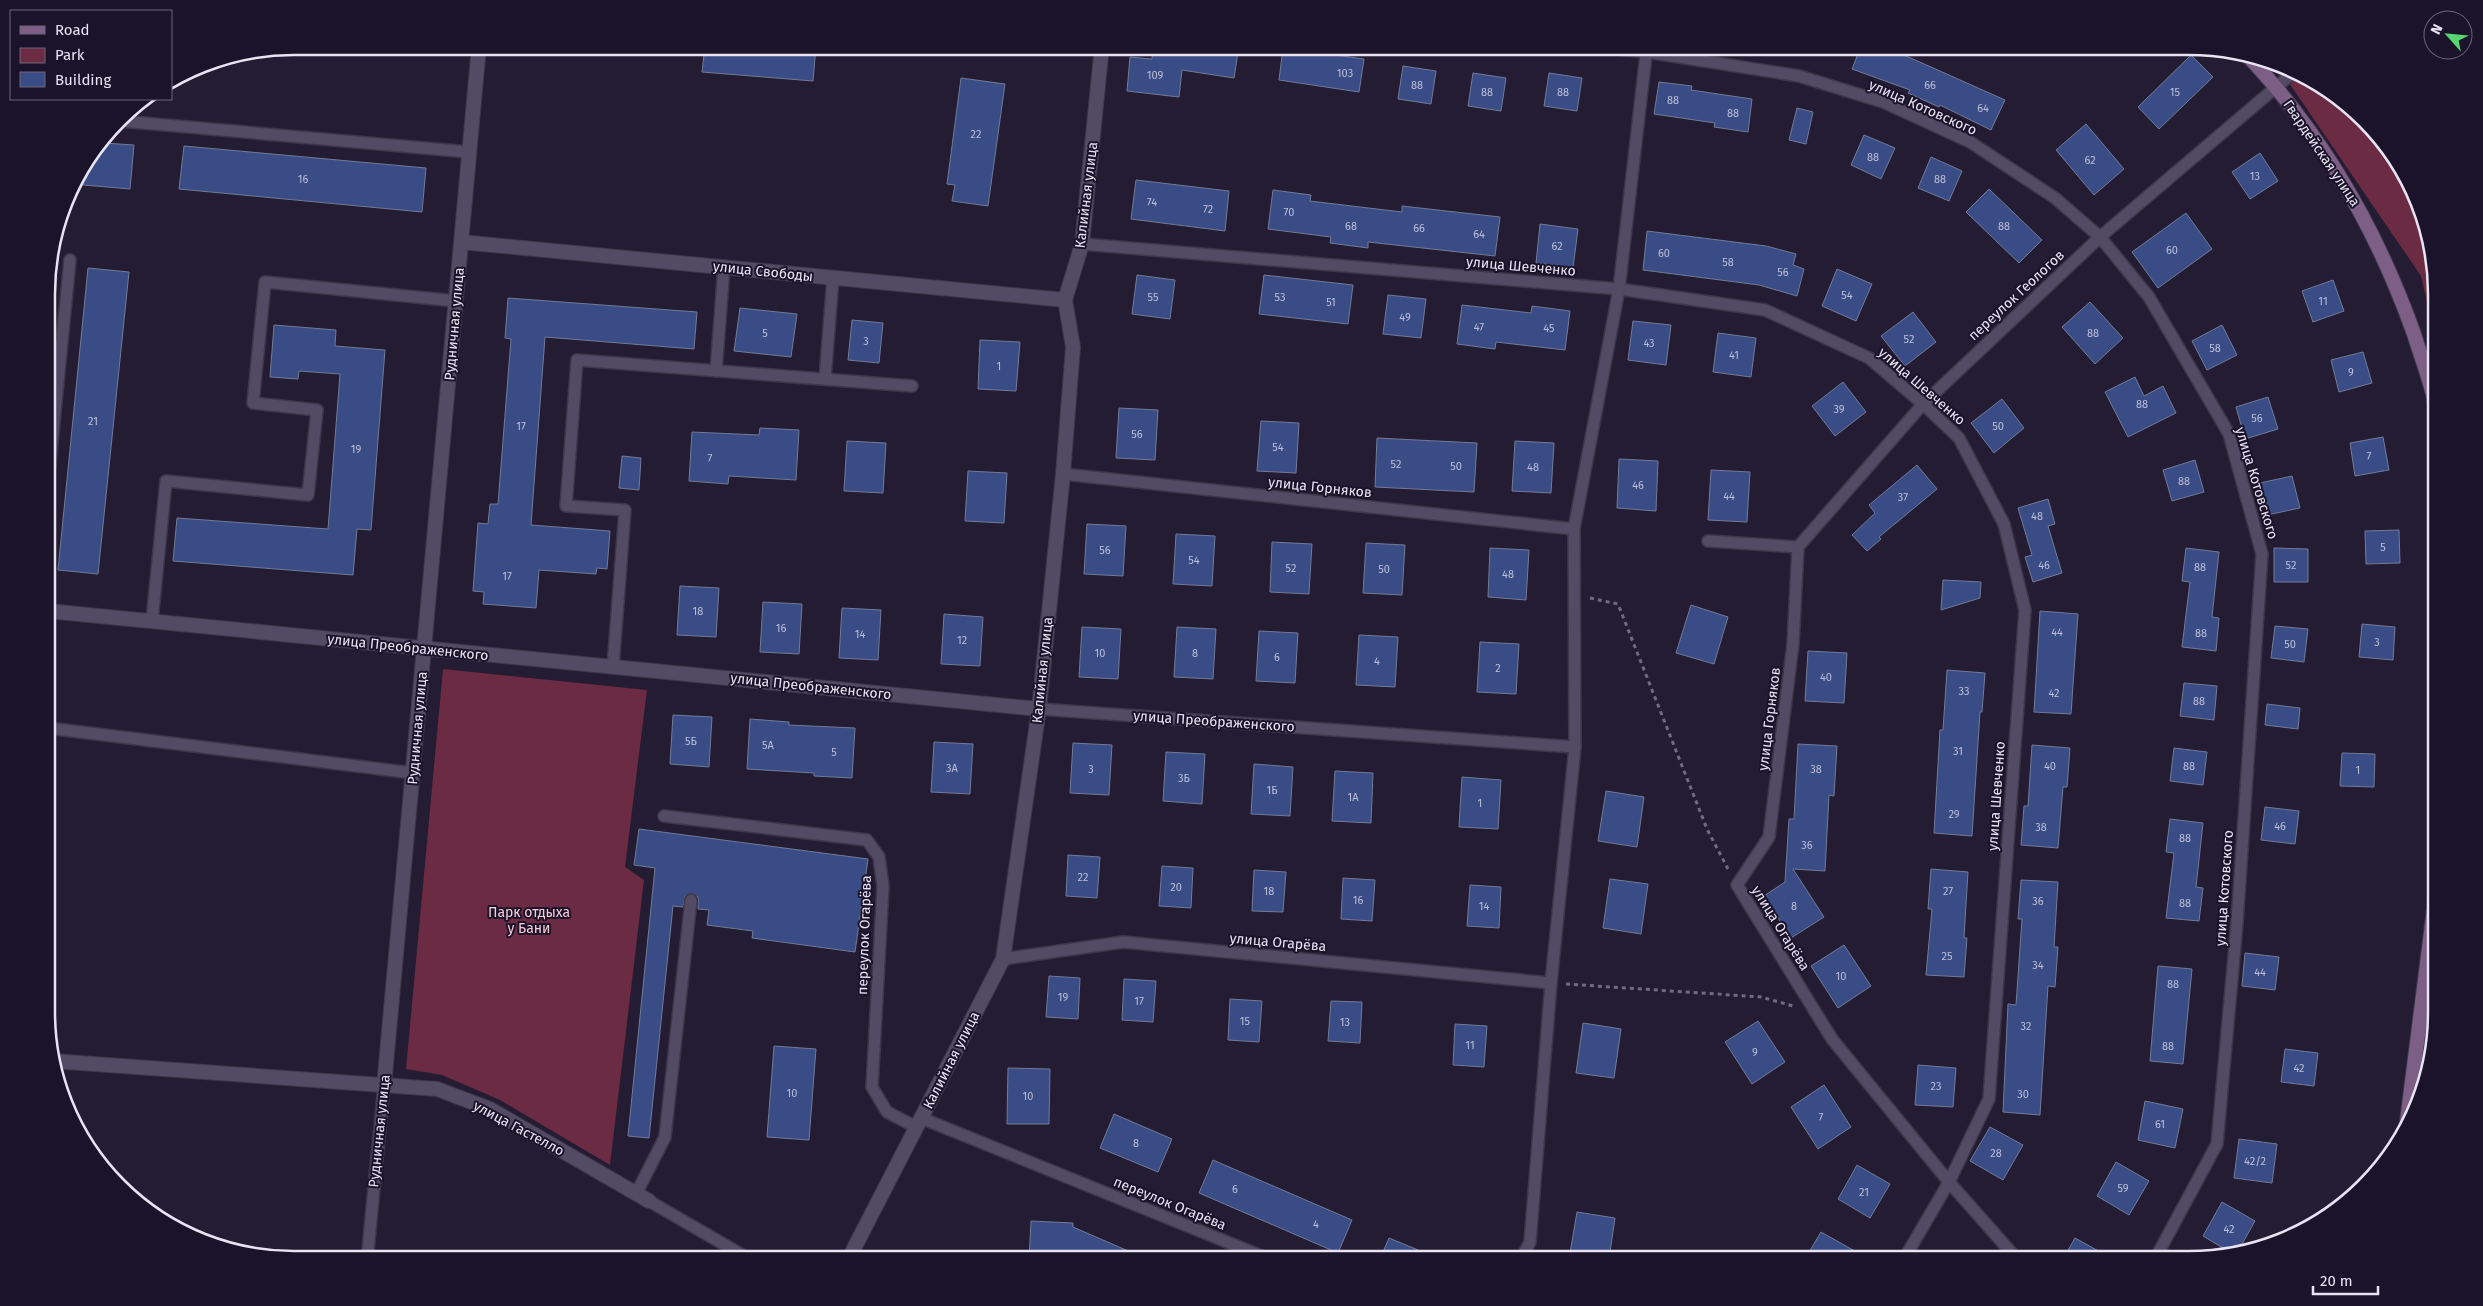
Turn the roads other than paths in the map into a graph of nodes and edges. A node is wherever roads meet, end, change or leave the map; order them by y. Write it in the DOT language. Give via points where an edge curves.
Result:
graph roads {
  1 [pos="478,55"];
  2 [pos="1101,55"];
  3 [pos="1646,55"];
  4 [pos="1681,55"];
  5 [pos="2256,65"];
  6 [pos="2288,77"];
  7 [pos="2277,87"];
  8 [pos="127,123"];
  9 [pos="469,152"];
  10 [pos="2100,237"];
  11 [pos="461,242"];
  12 [pos="1082,244"];
  13 [pos="70,260"];
  14 [pos="724,267"];
  15 [pos="833,278"];
  16 [pos="1619,290"];
  17 [pos="1065,300"];
  18 [pos="456,301"];
  19 [pos="716,370"];
  20 [pos="2428,374"];
  21 [pos="825,379"];
  22 [pos="912,386"];
  23 [pos="1924,404"];
  24 [pos="55,412"];
  25 [pos="1063,474"];
  26 [pos="1574,529"];
  27 [pos="1708,541"];
  28 [pos="1798,547"];
  29 [pos="55,612"];
  30 [pos="152,621"];
  31 [pos="424,648"];
  32 [pos="613,667"];
  33 [pos="1039,709"];
  34 [pos="55,729"];
  35 [pos="1575,747"];
  36 [pos="413,773"];
  37 [pos="664,816"];
  38 [pos="1737,885"];
  39 [pos="691,900"];
  40 [pos="2428,957"];
  41 [pos="1002,959"];
  42 [pos="1551,983"];
  43 [pos="61,1062"];
  44 [pos="384,1086"];
  45 [pos="2409,1105"];
  46 [pos="919,1122"];
  47 [pos="1949,1182"];
  48 [pos="636,1194"];
  49 [pos="649,1201"];
  50 [pos="368,1251"];
  51 [pos="735,1251"];
  52 [pos="853,1251"];
  53 [pos="1246,1251"];
  54 [pos="1525,1251"];
  55 [pos="1909,1251"];
  56 [pos="2010,1251"];
  57 [pos="2159,1251"];
  1 -- 9 [label="street, Рудничная улица"];
  2 -- 12 [label="street, Калийная улица"];
  3 -- 16 [label="lane"];
  4 -- 10 [label="lane, улица Котовского" via="1799,76 1883,102 1970,142 2055,198"];
  5 -- 7 [label="main road, Гвардейская улица"];
  6 -- 7 [label="lane, переулок Геологов"];
  7 -- 10 [label="lane, переулок Геологов"];
  7 -- 20 [label="main road, Гвардейская улица" via="2326,153 2364,215 2398,288"];
  8 -- 9 [label="lane"];
  9 -- 11 [label="street, Рудничная улица"];
  10 -- 23 [label="lane, переулок Геологов"];
  10 -- 57 [label="lane, улица Котовского" via="2149,296 2229,434 2262,554 2237,923 2217,1144"];
  11 -- 14 [label="street, улица Свободы"];
  11 -- 18 [label="street, Рудничная улица"];
  12 -- 16 [label="lane, улица Шевченко"];
  12 -- 17 [label="street, Калийная улица"];
  13 -- 24 [label="lane"];
  14 -- 15 [label="street, улица Свободы"];
  14 -- 19 [label="lane"];
  15 -- 17 [label="street, улица Свободы"];
  15 -- 21 [label="lane"];
  16 -- 23 [label="lane, улица Шевченко" via="1765,310 1869,358"];
  16 -- 26 [label="lane"];
  17 -- 25 [label="street, Калийная улица" via="1073,347"];
  18 -- 30 [label="lane" via="265,282 253,403 317,410 308,495 166,481"];
  18 -- 31 [label="street, Рудничная улица"];
  19 -- 21 [label="lane"];
  19 -- 32 [label="lane" via="577,360 566,506 625,510"];
  21 -- 22 [label="lane"];
  23 -- 28 [label="lane, переулок Геологов"];
  23 -- 47 [label="lane, улица Шевченко" via="1959,438 2004,524 2025,610 1989,1099"];
  25 -- 26 [label="lane, улица Горняков"];
  25 -- 33 [label="street, Калийная улица"];
  26 -- 35 [label="lane"];
  27 -- 28 [label="lane"];
  28 -- 38 [label="lane, улица Горняков" via="1793,644 1769,837"];
  29 -- 30 [label="street, улица Преображенского"];
  30 -- 31 [label="street, улица Преображенского"];
  31 -- 32 [label="street, улица Преображенского"];
  31 -- 36 [label="street, Рудничная улица"];
  32 -- 33 [label="street, улица Преображенского"];
  33 -- 35 [label="lane, улица Преображенского"];
  33 -- 41 [label="street, Калийная улица"];
  34 -- 36 [label="lane"];
  35 -- 42 [label="lane"];
  36 -- 44 [label="street, Рудничная улица"];
  37 -- 46 [label="lane, переулок Огарёва" via="868,840 879,857 883,886 872,1087 887,1112"];
  38 -- 47 [label="lane, улица Огарёва" via="1832,1039"];
  39 -- 48 [label="lane" via="665,1137"];
  40 -- 45 [label="main road"];
  41 -- 42 [label="lane, улица Огарёва" via="1123,942"];
  41 -- 46 [label="street, Калийная улица"];
  42 -- 54 [label="lane" via="1530,1242"];
  43 -- 44 [label="street, улица Гастелло"];
  44 -- 48 [label="street, улица Гастелло" via="437,1089 490,1109"];
  44 -- 50 [label="lane, Рудничная улица"];
  46 -- 52 [label="street, Калийная улица"];
  46 -- 53 [label="lane, переулок Огарёва"];
  47 -- 55 [label="lane, улица Шевченко"];
  47 -- 56 [label="lane, улица Огарёва"];
  48 -- 49 [label="street, улица Гастелло"];
  49 -- 51 [label="lane, улица Гастелло"];
}
